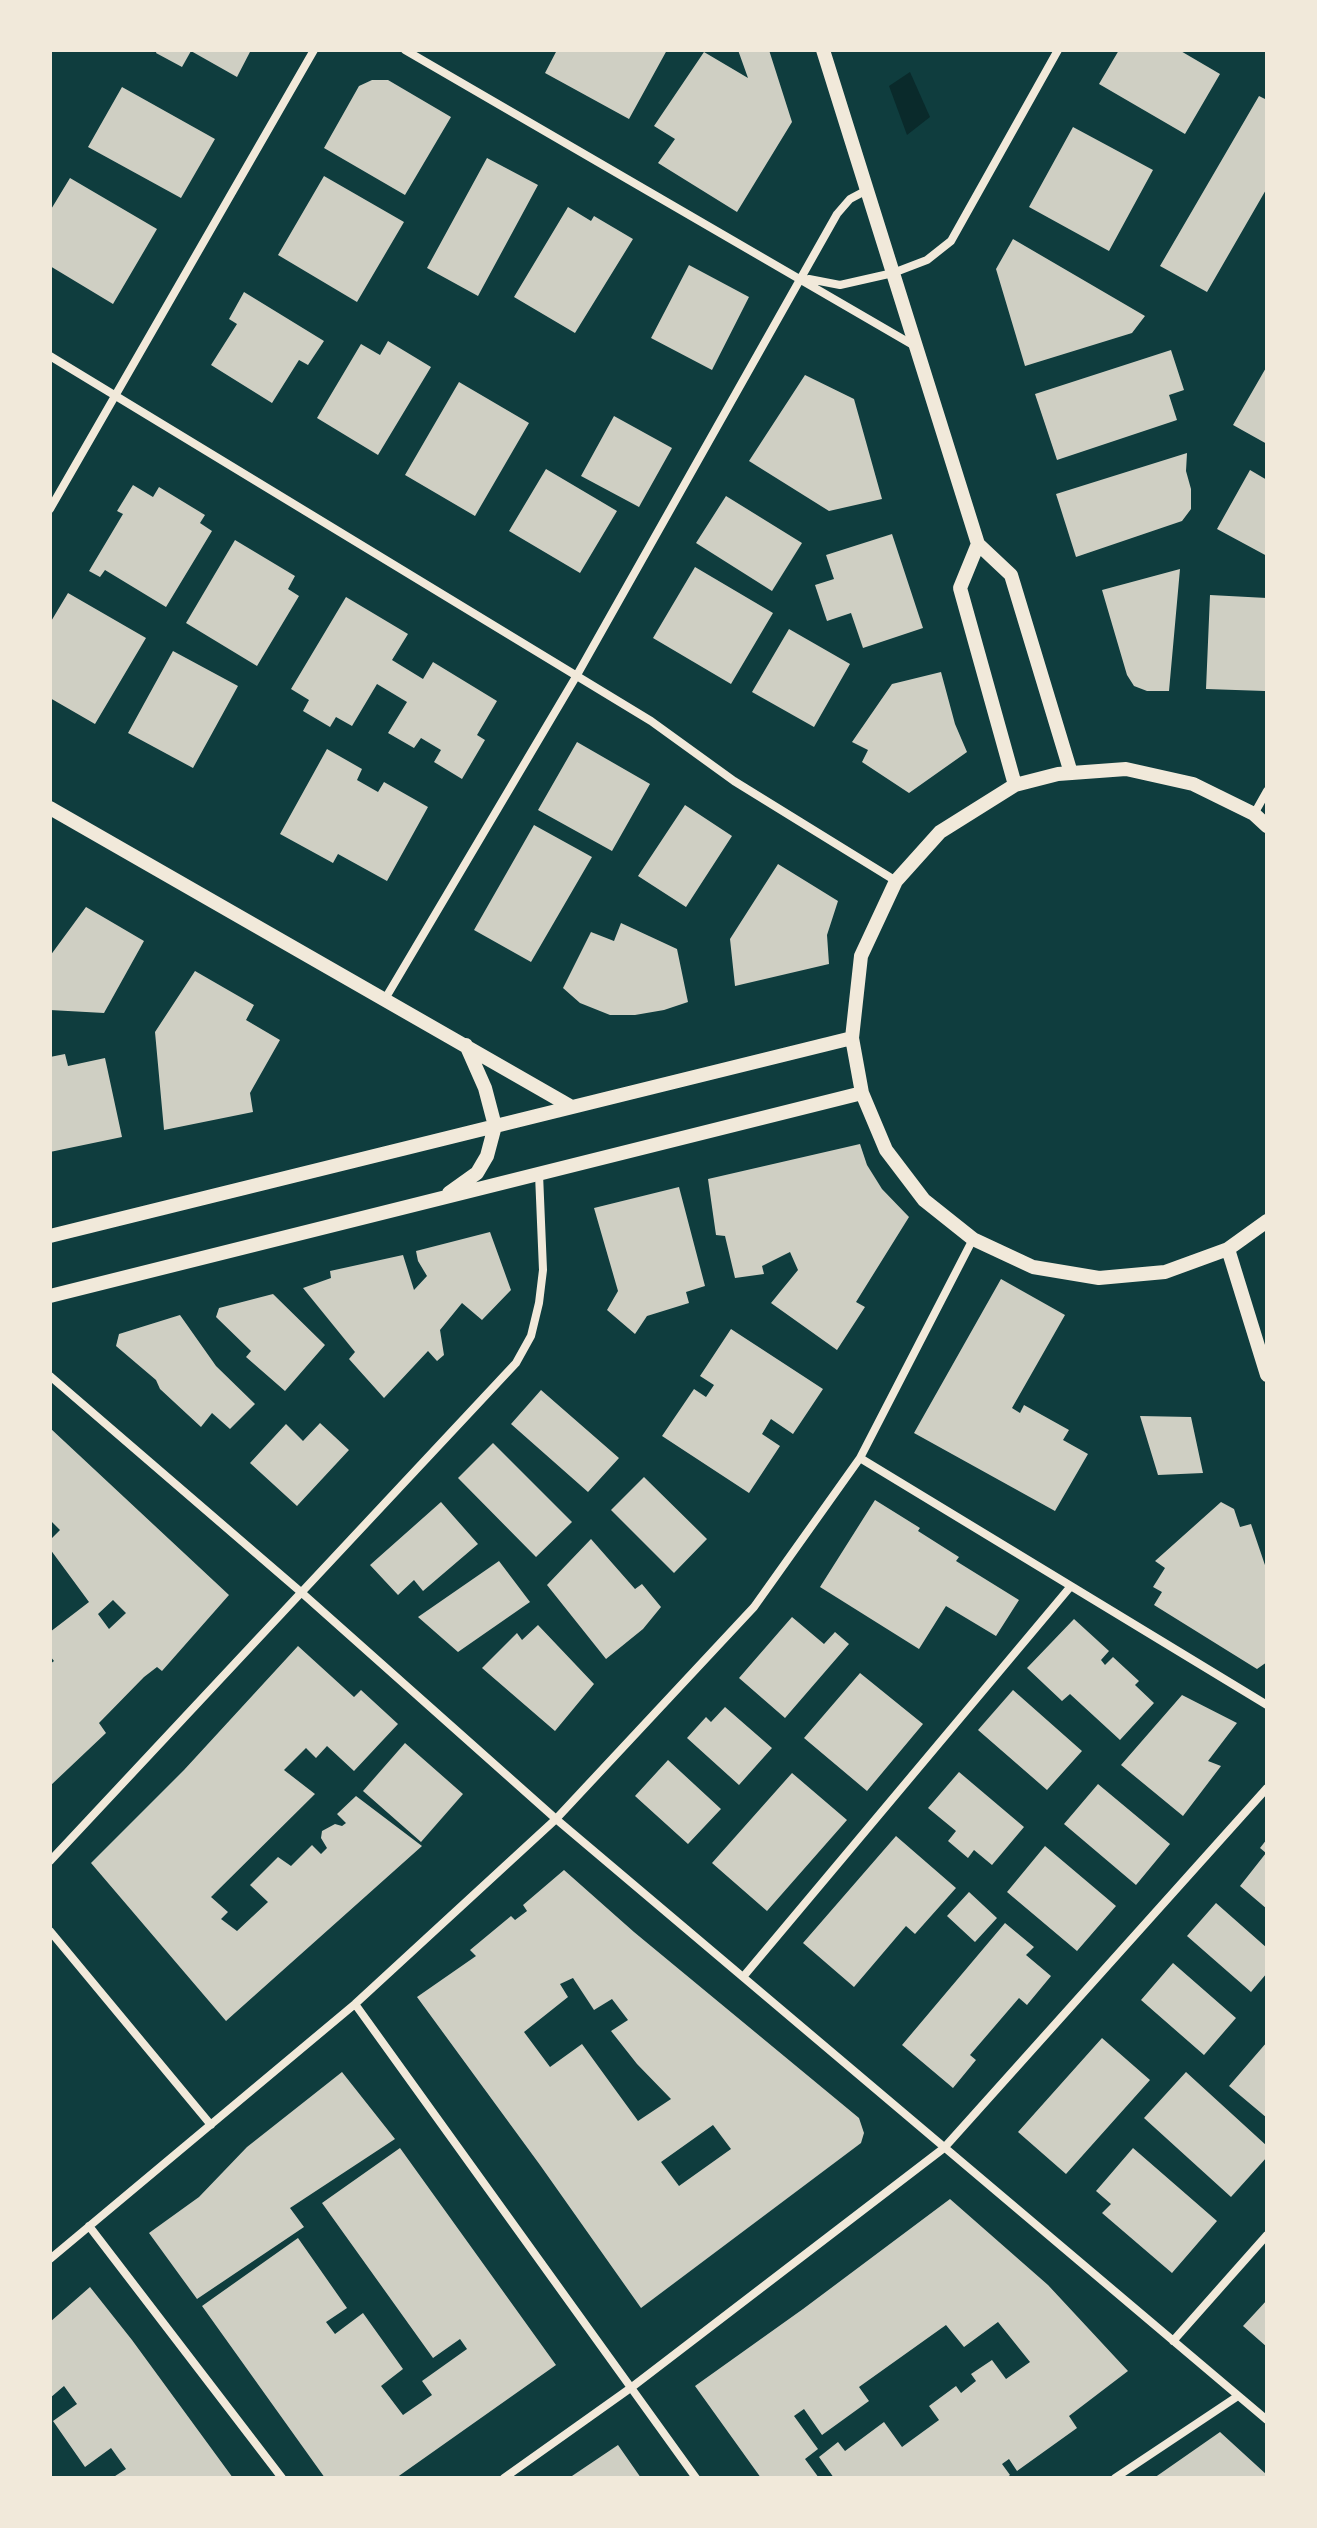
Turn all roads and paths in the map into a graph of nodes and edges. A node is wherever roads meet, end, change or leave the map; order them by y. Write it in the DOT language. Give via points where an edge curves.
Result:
graph roads {
  1 [pos="314,50"];
  2 [pos="405,50"];
  3 [pos="823,50"];
  4 [pos="1058,50"];
  5 [pos="867,190"];
  6 [pos="893,273"];
  7 [pos="800,277"];
  8 [pos="916,346"];
  9 [pos="50,356"];
  10 [pos="115,395"];
  11 [pos="50,509"];
  12 [pos="978,544"];
  13 [pos="577,675"];
  14 [pos="1071,773"];
  15 [pos="1015,785"];
  16 [pos="1267,791"];
  17 [pos="50,808"];
  18 [pos="1254,814"];
  19 [pos="1267,826"];
  20 [pos="896,881"];
  21 [pos="385,999"];
  22 [pos="852,1038"];
  23 [pos="466,1044"];
  24 [pos="862,1093"];
  25 [pos="570,1106"];
  26 [pos="495,1126"];
  27 [pos="539,1174"];
  28 [pos="440,1199"];
  29 [pos="1267,1221"];
  30 [pos="50,1236"];
  31 [pos="973,1239"];
  32 [pos="1228,1249"];
  33 [pos="50,1296"];
  34 [pos="1267,1375"];
  35 [pos="50,1376"];
  36 [pos="860,1458"];
  37 [pos="1071,1586"];
  38 [pos="302,1593"];
  39 [pos="1267,1705"];
  40 [pos="1267,1788"];
  41 [pos="556,1819"];
  42 [pos="50,1861"];
  43 [pos="50,1931"];
  44 [pos="743,1977"];
  45 [pos="355,2004"];
  46 [pos="211,2125"];
  47 [pos="944,2148"];
  48 [pos="89,2226"];
  49 [pos="1267,2235"];
  50 [pos="50,2259"];
  51 [pos="1173,2341"];
  52 [pos="632,2387"];
  53 [pos="1238,2396"];
  54 [pos="1267,2420"];
  55 [pos="282,2478"];
  56 [pos="504,2478"];
  57 [pos="696,2478"];
  58 [pos="1115,2478"];
  1 -- 10 [label="street"];
  2 -- 7 [label="street"];
  3 -- 5 [label="street"];
  4 -- 6 [label="street" via="951,241 927,260"];
  5 -- 6 [label="street"];
  5 -- 7 [label="street" via="837,214"];
  6 -- 7 [label="street" via="840,285"];
  6 -- 8 [label="street"];
  7 -- 8 [label="street"];
  7 -- 13 [label="street"];
  8 -- 12 [label="street"];
  9 -- 10 [label="street"];
  10 -- 11 [label="street"];
  10 -- 13 [label="street"];
  12 -- 14 [label="street" via="1011,575"];
  12 -- 15 [label="street" via="960,588"];
  13 -- 20 [label="street"];
  13 -- 21 [label="street"];
  14 -- 15 [label="street"];
  14 -- 18 [label="street" via="1126,769 1193,784"];
  15 -- 20 [label="street" via="940,832"];
  16 -- 18 [label="street"];
  17 -- 21 [label="street"];
  18 -- 19 [label="street"];
  20 -- 22 [label="street" via="861,956"];
  21 -- 23 [label="street"];
  22 -- 24 [label="street"];
  22 -- 25 [label="street"];
  23 -- 25 [label="street"];
  23 -- 26 [label="street"];
  24 -- 27 [label="street"];
  24 -- 31 [label="street" via="886,1150 924,1200"];
  25 -- 26 [label="street"];
  26 -- 28 [label="street" via="477,1173"];
  26 -- 30 [label="street"];
  27 -- 28 [label="street"];
  27 -- 38 [label="street" via="539,1303 531,1336 516,1363"];
  28 -- 33 [label="street"];
  29 -- 32 [label="street"];
  31 -- 32 [label="street" via="1033,1267 1099,1278 1165,1272"];
  31 -- 36 [label="street"];
  32 -- 34 [label="street"];
  35 -- 38 [label="street"];
  36 -- 37 [label="street"];
  36 -- 41 [label="street" via="754,1607"];
  37 -- 39 [label="street"];
  37 -- 44 [label="street"];
  38 -- 41 [label="street"];
  38 -- 42 [label="street"];
  40 -- 47 [label="street"];
  41 -- 44 [label="street"];
  41 -- 45 [label="street"];
  43 -- 46 [label="street"];
  44 -- 47 [label="street"];
  45 -- 46 [label="street"];
  45 -- 52 [label="street"];
  46 -- 48 [label="street"];
  47 -- 51 [label="street"];
  47 -- 52 [label="street"];
  48 -- 50 [label="street"];
  48 -- 55 [label="street"];
  49 -- 51 [label="street"];
  51 -- 53 [label="street"];
  52 -- 56 [label="street"];
  52 -- 57 [label="street"];
  53 -- 54 [label="street"];
  53 -- 58 [label="street"];
}
